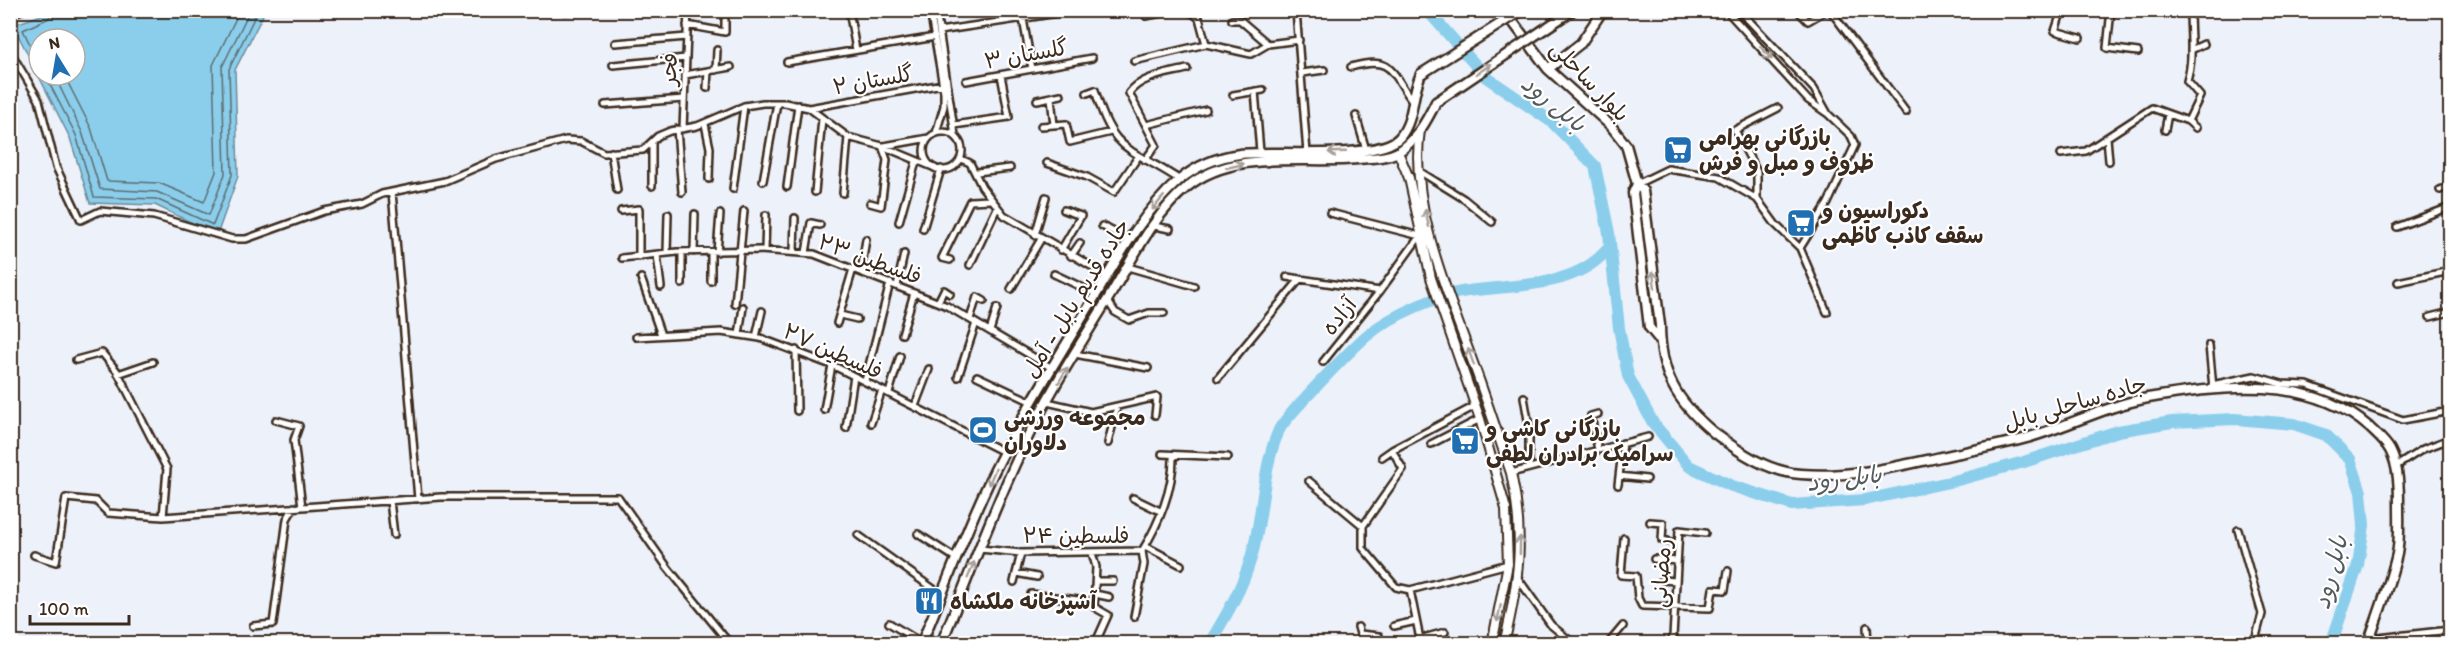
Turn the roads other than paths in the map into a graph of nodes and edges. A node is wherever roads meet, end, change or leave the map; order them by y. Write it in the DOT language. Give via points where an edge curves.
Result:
graph roads {
  1 [pos="22,10"];
  2 [pos="572,10"];
  3 [pos="688,10"];
  4 [pos="802,10"];
  5 [pos="849,10"];
  6 [pos="1078,10"];
  7 [pos="1178,10"];
  8 [pos="1188,10"];
  9 [pos="1296,10"];
  10 [pos="1504,10"];
  11 [pos="1522,10"];
  12 [pos="1573,10"];
  13 [pos="1603,10"];
  14 [pos="1726,10"];
  15 [pos="1739,10"];
  16 [pos="1797,10"];
  17 [pos="1828,10"];
  18 [pos="2062,10"];
  19 [pos="2111,10"];
  20 [pos="2190,10"];
  21 [pos="565,11"];
  22 [pos="793,12"];
  23 [pos="1051,12"];
  24 [pos="1160,12"];
  25 [pos="10,14"];
  26 [pos="934,14"];
  27 [pos="1146,16"];
  28 [pos="1023,19"];
  29 [pos="726,20"];
  30 [pos="1232,20"];
  31 [pos="687,25"];
  32 [pos="939,31"];
  33 [pos="687,37"];
  34 [pos="935,37"];
  35 [pos="2080,38"];
  36 [pos="1299,40"];
  37 [pos="615,43"];
  38 [pos="1206,44"];
  39 [pos="1268,44"];
  40 [pos="2204,44"];
  41 [pos="717,50"];
  42 [pos="856,50"];
  43 [pos="2190,50"];
  44 [pos="10,51"];
  45 [pos="2138,52"];
  46 [pos="686,58"];
  47 [pos="1092,58"];
  48 [pos="1134,61"];
  49 [pos="787,62"];
  50 [pos="613,65"];
  51 [pos="1352,66"];
  52 [pos="731,67"];
  53 [pos="1032,69"];
  54 [pos="1187,69"];
  55 [pos="1548,69"];
  56 [pos="716,70"];
  57 [pos="1324,70"];
  58 [pos="708,71"];
  59 [pos="1302,73"];
  60 [pos="685,75"];
  61 [pos="1001,75"];
  62 [pos="966,81"];
  63 [pos="943,84"];
  64 [pos="707,88"];
  65 [pos="1263,90"];
  66 [pos="1255,91"];
  67 [pos="1087,93"];
  68 [pos="1061,95"];
  69 [pos="1233,95"];
  70 [pos="1051,98"];
  71 [pos="684,99"];
  72 [pos="1037,100"];
  73 [pos="1413,102"];
  74 [pos="777,103"];
  75 [pos="605,105"];
  76 [pos="798,105"];
  77 [pos="744,106"];
  78 [pos="809,108"];
  79 [pos="1778,108"];
  80 [pos="1206,110"];
  81 [pos="1906,112"];
  82 [pos="1828,114"];
  83 [pos="2168,114"];
  84 [pos="1356,116"];
  85 [pos="822,119"];
  86 [pos="2188,121"];
  87 [pos="705,124"];
  88 [pos="1054,125"];
  89 [pos="1146,125"];
  90 [pos="954,126"];
  91 [pos="1041,126"];
  92 [pos="2196,128"];
  93 [pos="680,129"];
  94 [pos="1420,130"];
  95 [pos="2165,130"];
  96 [pos="1111,132"];
  97 [pos="936,133"];
  98 [pos="955,135"];
  99 [pos="848,137"];
  100 [pos="929,138"];
  101 [pos="2107,138"];
  102 [pos="652,142"];
  103 [pos="882,146"];
  104 [pos="1396,147"];
  105 [pos="1366,150"];
  106 [pos="611,152"];
  107 [pos="1260,152"];
  108 [pos="1307,153"];
  109 [pos="2061,154"];
  110 [pos="1141,158"];
  111 [pos="961,159"];
  112 [pos="2109,161"];
  113 [pos="916,162"];
  114 [pos="1047,163"];
  115 [pos="1010,168"];
  116 [pos="938,169"];
  117 [pos="1417,170"];
  118 [pos="977,172"];
  119 [pos="709,179"];
  120 [pos="1180,180"];
  121 [pos="763,181"];
  122 [pos="1637,184"];
  123 [pos="652,186"];
  124 [pos="2451,186"];
  125 [pos="787,187"];
  126 [pos="733,189"];
  127 [pos="617,190"];
  128 [pos="2440,190"];
  129 [pos="392,192"];
  130 [pos="682,192"];
  131 [pos="814,192"];
  132 [pos="843,193"];
  133 [pos="1046,197"];
  134 [pos="1756,199"];
  135 [pos="990,200"];
  136 [pos="870,203"];
  137 [pos="2451,207"];
  138 [pos="997,208"];
  139 [pos="1064,210"];
  140 [pos="621,211"];
  141 [pos="744,211"];
  142 [pos="1330,213"];
  143 [pos="668,214"];
  144 [pos="695,214"];
  145 [pos="720,214"];
  146 [pos="766,215"];
  147 [pos="795,218"];
  148 [pos="899,222"];
  149 [pos="1492,222"];
  150 [pos="820,225"];
  151 [pos="1102,226"];
  152 [pos="1154,226"];
  153 [pos="2397,227"];
  154 [pos="923,229"];
  155 [pos="1170,229"];
  156 [pos="1035,235"];
  157 [pos="1420,236"];
  158 [pos="866,239"];
  159 [pos="1041,239"];
  160 [pos="1130,240"];
  161 [pos="1080,243"];
  162 [pos="1800,248"];
  163 [pos="765,250"];
  164 [pos="1061,250"];
  165 [pos="739,251"];
  166 [pos="794,251"];
  167 [pos="682,252"];
  168 [pos="694,252"];
  169 [pos="714,252"];
  170 [pos="806,253"];
  171 [pos="667,254"];
  172 [pos="904,254"];
  173 [pos="657,255"];
  174 [pos="639,256"];
  175 [pos="1071,256"];
  176 [pos="622,258"];
  177 [pos="950,260"];
  178 [pos="970,265"];
  179 [pos="1128,267"];
  180 [pos="853,269"];
  181 [pos="2451,270"];
  182 [pos="861,272"];
  183 [pos="1054,274"];
  184 [pos="1108,276"];
  185 [pos="1287,277"];
  186 [pos="640,278"];
  187 [pos="1300,279"];
  188 [pos="711,281"];
  189 [pos="2398,282"];
  190 [pos="891,283"];
  191 [pos="682,284"];
  192 [pos="897,286"];
  193 [pos="1194,286"];
  194 [pos="661,287"];
  195 [pos="1011,289"];
  196 [pos="1380,291"];
  197 [pos="914,292"];
  198 [pos="950,294"];
  199 [pos="1096,294"];
  200 [pos="1107,300"];
  201 [pos="984,301"];
  202 [pos="938,302"];
  203 [pos="735,304"];
  204 [pos="743,307"];
  205 [pos="997,308"];
  206 [pos="762,311"];
  207 [pos="1827,312"];
  208 [pos="2449,312"];
  209 [pos="1164,313"];
  210 [pos="840,315"];
  211 [pos="2430,317"];
  212 [pos="857,319"];
  213 [pos="970,319"];
  214 [pos="2451,322"];
  215 [pos="837,323"];
  216 [pos="976,323"];
  217 [pos="990,331"];
  218 [pos="739,334"];
  219 [pos="902,334"];
  220 [pos="661,335"];
  221 [pos="636,337"];
  222 [pos="756,337"];
  223 [pos="1658,338"];
  224 [pos="2209,345"];
  225 [pos="796,350"];
  226 [pos="1075,354"];
  227 [pos="900,356"];
  228 [pos="76,360"];
  229 [pos="153,362"];
  230 [pos="1323,362"];
  231 [pos="832,365"];
  232 [pos="1052,368"];
  233 [pos="1148,368"];
  234 [pos="929,369"];
  235 [pos="118,374"];
  236 [pos="854,376"];
  237 [pos="977,376"];
  238 [pos="1478,376"];
  239 [pos="958,377"];
  240 [pos="1218,378"];
  241 [pos="1466,380"];
  242 [pos="865,381"];
  243 [pos="2213,387"];
  244 [pos="882,390"];
  245 [pos="889,393"];
  246 [pos="1524,397"];
  247 [pos="1032,402"];
  248 [pos="1047,402"];
  249 [pos="915,406"];
  250 [pos="1475,406"];
  251 [pos="1117,407"];
  252 [pos="824,410"];
  253 [pos="797,411"];
  254 [pos="2451,411"];
  255 [pos="1598,414"];
  256 [pos="1155,415"];
  257 [pos="1480,419"];
  258 [pos="276,420"];
  259 [pos="871,423"];
  260 [pos="846,428"];
  261 [pos="1648,437"];
  262 [pos="2451,439"];
  263 [pos="1108,443"];
  264 [pos="1623,443"];
  265 [pos="1431,444"];
  266 [pos="1392,450"];
  267 [pos="1599,450"];
  268 [pos="1004,452"];
  269 [pos="1162,454"];
  270 [pos="1173,455"];
  271 [pos="1382,457"];
  272 [pos="1228,458"];
  273 [pos="2395,467"];
  274 [pos="1529,468"];
  275 [pos="1511,473"];
  276 [pos="1619,476"];
  277 [pos="1647,479"];
  278 [pos="1310,481"];
  279 [pos="1618,485"];
  280 [pos="1133,498"];
  281 [pos="418,499"];
  282 [pos="390,501"];
  283 [pos="294,507"];
  284 [pos="302,507"];
  285 [pos="1160,511"];
  286 [pos="163,517"];
  287 [pos="1650,522"];
  288 [pos="1363,526"];
  289 [pos="2238,530"];
  290 [pos="1705,533"];
  291 [pos="918,534"];
  292 [pos="394,535"];
  293 [pos="858,535"];
  294 [pos="1624,538"];
  295 [pos="1677,543"];
  296 [pos="980,549"];
  297 [pos="1143,549"];
  298 [pos="1021,553"];
  299 [pos="1092,553"];
  300 [pos="34,555"];
  301 [pos="957,559"];
  302 [pos="1654,559"];
  303 [pos="1677,561"];
  304 [pos="1508,564"];
  305 [pos="1181,565"];
  306 [pos="1728,571"];
  307 [pos="1016,573"];
  308 [pos="1037,577"];
  309 [pos="1517,577"];
  310 [pos="1662,580"];
  311 [pos="1096,581"];
  312 [pos="1113,581"];
  313 [pos="1676,581"];
  314 [pos="1014,582"];
  315 [pos="1410,590"];
  316 [pos="1031,594"];
  317 [pos="1095,594"];
  318 [pos="943,595"];
  319 [pos="1109,597"];
  320 [pos="1094,602"];
  321 [pos="1675,608"];
  322 [pos="1134,617"];
  323 [pos="1416,621"];
  324 [pos="889,623"];
  325 [pos="253,626"];
  326 [pos="1394,626"];
  327 [pos="1623,626"];
  328 [pos="1358,627"];
  329 [pos="1867,627"];
  330 [pos="2451,630"];
  331 [pos="1445,632"];
  332 [pos="2369,641"];
  333 [pos="1421,642"];
  334 [pos="1571,642"];
  335 [pos="922,643"];
  336 [pos="730,644"];
  337 [pos="941,644"];
  338 [pos="1095,644"];
  339 [pos="1381,644"];
  340 [pos="1412,644"];
  341 [pos="1492,644"];
  342 [pos="1504,644"];
  343 [pos="1608,644"];
  344 [pos="1669,644"];
  345 [pos="1868,644"];
  346 [pos="2254,644"];
  1 -- 25 [label="street"];
  2 -- 21 [label="street"];
  3 -- 31 [label="street, فجر"];
  4 -- 22 [label="street"];
  5 -- 42 [label="street"];
  6 -- 23 [label="street"];
  7 -- 24 [label="street"];
  8 -- 38 [label="street" via="1199,18"];
  9 -- 36 [label="street"];
  10 -- 55 [label="main road, بلوار ساحلی"];
  11 -- 73 [label="main road, bridge" via="1421,74"];
  94 -- 12 [label="main road, one-way, bridge" via="1436,102"];
  13 -- 55 [label="main road" via="1581,43"];
  14 -- 82 [label="street, one-way" via="1808,100"];
  15 -- 82 [label="street" via="1814,89"];
  16 -- 17 [label="street" via="1808,21"];
  17 -- 81 [label="street"];
  18 -- 35 [label="street" via="2055,31"];
  19 -- 45 [label="street" via="2107,48"];
  20 -- 43 [label="street"];
  23 -- 28 [label="street"];
  24 -- 27 [label="street"];
  26 -- 32 [label="street"];
  26 -- 34 [label="street"];
  28 -- 32 [label="street"];
  28 -- 53 [label="street"];
  29 -- 31 [label="street" via="725,32"];
  30 -- 39 [label="street" via="1240,20"];
  31 -- 33 [label="street, فجر"];
  32 -- 90 [label="street"];
  33 -- 37 [label="street"];
  33 -- 46 [label="street, فجر"];
  34 -- 42 [label="street"];
  34 -- 63 [label="street"];
  36 -- 39 [label="street"];
  36 -- 59 [label="street"];
  38 -- 39 [label="street" via="1251,54"];
  38 -- 48 [label="street"];
  40 -- 43 [label="street"];
  41 -- 56 [label="street"];
  42 -- 49 [label="street"];
  43 -- 86 [label="street" via="2193,63 2187,81 2200,96"];
  44 -- 129 [label="street" via="39,100 56,168 81,220 100,211 154,216 232,239 246,239"];
  46 -- 50 [label="street"];
  46 -- 60 [label="street, فجر"];
  47 -- 53 [label="street, گلستان ۳"];
  51 -- 73 [label="street" via="1373,60 1383,63"];
  52 -- 56 [label="street"];
  53 -- 61 [label="street, گلستان ۳"];
  54 -- 89 [label="street" via="1134,85 1129,93"];
  55 -- 122 [label="main road, بلوار ساحلی" via="1611,126 1626,146"];
  56 -- 58 [label="street"];
  57 -- 59 [label="street"];
  58 -- 60 [label="street"];
  58 -- 64 [label="street"];
  59 -- 108 [label="street"];
  60 -- 71 [label="street, فجر"];
  61 -- 62 [label="street, گلستان ۳"];
  61 -- 90 [label="street" via="1010,117"];
  63 -- 78 [label="street, گلستان ۲"];
  63 -- 97 [label="street" via="944,106"];
  65 -- 66 [label="street"];
  66 -- 69 [label="street"];
  66 -- 107 [label="street"];
  67 -- 96 [label="street" via="1095,90"];
  68 -- 70 [label="street"];
  70 -- 72 [label="street"];
  70 -- 88 [label="street"];
  71 -- 75 [label="street"];
  71 -- 93 [label="street, فجر"];
  73 -- 104 [label="main road" via="1408,125"];
  74 -- 76 [label="street"];
  74 -- 77 [label="street"];
  74 -- 121 [label="street"];
  76 -- 78 [label="street"];
  76 -- 125 [label="street"];
  77 -- 87 [label="street"];
  77 -- 126 [label="street"];
  78 -- 85 [label="street"];
  79 -- 134 [label="street" via="1735,130 1757,172"];
  80 -- 89 [label="street"];
  82 -- 162 [label="street" via="1856,145 1828,203"];
  83 -- 86 [label="street"];
  83 -- 95 [label="street"];
  83 -- 101 [label="street" via="2152,108"];
  84 -- 105 [label="street"];
  85 -- 99 [label="street"];
  85 -- 131 [label="street"];
  86 -- 92 [label="street"];
  87 -- 93 [label="street"];
  87 -- 119 [label="street" via="710,148"];
  88 -- 91 [label="street"];
  88 -- 96 [label="street" via="1066,124 1070,142"];
  89 -- 110 [label="street" via="1156,145"];
  90 -- 98 [label="street"];
  93 -- 102 [label="street"];
  93 -- 130 [label="street, فجر"];
  94 -- 104 [label="main road"];
  94 -- 117 [label="main road"];
  96 -- 110 [label="street" via="1122,146"];
  97 -- 98 [label="street" via="946,131"];
  97 -- 100 [label="street"];
  98 -- 111 [label="street" via="961,144"];
  99 -- 103 [label="street"];
  99 -- 132 [label="street"];
  100 -- 103 [label="street"];
  100 -- 116 [label="street" via="924,154"];
  101 -- 109 [label="street" via="2086,151"];
  101 -- 112 [label="street"];
  102 -- 106 [label="street" via="643,150"];
  102 -- 123 [label="street"];
  103 -- 113 [label="street"];
  103 -- 136 [label="street" via="887,160 881,206"];
  104 -- 105 [label="main road, جاده قدیم بابل - آمل"];
  152 -- 104 [label="main road, one-way" via="1188,187 1204,176 1235,165 1378,158"];
  104 -- 157 [label="main road" via="1409,178"];
  105 -- 108 [label="main road, جاده قدیم بابل - آمل, one-way"];
  106 -- 127 [label="street"];
  106 -- 129 [label="street" via="566,140 496,159 445,181"];
  107 -- 108 [label="main road, جاده قدیم بابل - آمل"];
  107 -- 120 [label="main road, جاده قدیم بابل - آمل" via="1216,159"];
  110 -- 114 [label="street" via="1114,192 1087,177"];
  110 -- 120 [label="street"];
  111 -- 116 [label="street" via="952,167"];
  111 -- 118 [label="street"];
  113 -- 116 [label="street"];
  113 -- 148 [label="street"];
  115 -- 118 [label="street"];
  116 -- 154 [label="street"];
  117 -- 149 [label="street"];
  238 -- 117 [label="main road, one-way" via="1432,242"];
  118 -- 135 [label="street"];
  120 -- 160 [label="main road, جاده قدیم بابل - آمل, one-way"];
  122 -- 134 [label="street" via="1668,169 1719,177"];
  122 -- 223 [label="main road, بلوار ساحلی" via="1643,191 1660,325"];
  124 -- 128 [label="street"];
  129 -- 281 [label="street"];
  133 -- 156 [label="street"];
  134 -- 162 [label="street"];
  135 -- 138 [label="street"];
  135 -- 177 [label="street" via="970,201 966,206 942,258"];
  137 -- 153 [label="street"];
  138 -- 156 [label="street"];
  138 -- 178 [label="street"];
  139 -- 164 [label="street" via="1081,216"];
  140 -- 174 [label="street" via="639,209"];
  141 -- 165 [label="street"];
  142 -- 157 [label="street"];
  143 -- 171 [label="street"];
  144 -- 168 [label="street"];
  145 -- 169 [label="street"];
  146 -- 163 [label="street"];
  147 -- 166 [label="street"];
  150 -- 170 [label="street" via="811,223"];
  151 -- 160 [label="street"];
  152 -- 155 [label="street"];
  152 -- 179 [label="main road"];
  156 -- 159 [label="street"];
  157 -- 196 [label="street, آزاده"];
  157 -- 241 [label="main road"];
  158 -- 182 [label="street"];
  159 -- 164 [label="street"];
  159 -- 195 [label="street"];
  160 -- 184 [label="main road, جاده قدیم بابل - آمل"];
  161 -- 175 [label="street"];
  162 -- 207 [label="street"];
  163 -- 165 [label="street, فلسطین ۲۳"];
  163 -- 166 [label="street, فلسطین ۲۳"];
  164 -- 175 [label="street"];
  165 -- 169 [label="street, فلسطین ۲۳"];
  165 -- 203 [label="street"];
  166 -- 170 [label="street, فلسطین ۲۳"];
  167 -- 168 [label="street, فلسطین ۲۳"];
  167 -- 171 [label="street, فلسطین ۲۳"];
  167 -- 191 [label="street"];
  168 -- 169 [label="street, فلسطین ۲۳"];
  169 -- 188 [label="street"];
  170 -- 180 [label="street, فلسطین ۲۳"];
  171 -- 173 [label="street, فلسطین ۲۳"];
  172 -- 192 [label="street"];
  173 -- 174 [label="street, فلسطین ۲۳"];
  173 -- 194 [label="street"];
  174 -- 176 [label="street, فلسطین ۲۳"];
  175 -- 184 [label="street"];
  179 -- 193 [label="street"];
  179 -- 200 [label="main road"];
  180 -- 182 [label="street, فلسطین ۲۳"];
  180 -- 210 [label="street"];
  181 -- 189 [label="street"];
  182 -- 190 [label="street, فلسطین ۲۳"];
  183 -- 199 [label="street"];
  184 -- 199 [label="main road, جاده قدیم بابل - آمل"];
  185 -- 187 [label="street"];
  186 -- 220 [label="street"];
  187 -- 196 [label="street"];
  187 -- 240 [label="street"];
  190 -- 192 [label="street, فلسطین ۲۳"];
  190 -- 242 [label="street"];
  192 -- 197 [label="street, فلسطین ۲۳"];
  196 -- 230 [label="street, آزاده"];
  197 -- 202 [label="street, فلسطین ۲۳"];
  197 -- 219 [label="street"];
  198 -- 202 [label="street" via="944,290"];
  199 -- 232 [label="main road, جاده قدیم بابل - آمل"];
  200 -- 209 [label="street" via="1129,320"];
  200 -- 226 [label="main road"];
  201 -- 213 [label="street" via="977,297"];
  202 -- 213 [label="street, فلسطین ۲۳"];
  204 -- 218 [label="street"];
  205 -- 217 [label="street"];
  206 -- 222 [label="street"];
  208 -- 211 [label="street"];
  208 -- 214 [label="street"];
  210 -- 212 [label="street"];
  210 -- 215 [label="street"];
  213 -- 216 [label="street, فلسطین ۲۳"];
  216 -- 217 [label="street, فلسطین ۲۳"];
  216 -- 239 [label="street"];
  217 -- 232 [label="street, فلسطین ۲۳"];
  218 -- 220 [label="street, فلسطین ۲۷"];
  218 -- 222 [label="street, فلسطین ۲۷"];
  220 -- 221 [label="street, فلسطین ۲۷"];
  222 -- 225 [label="street, فلسطین ۲۷"];
  223 -- 243 [label="main road, جاده ساحلی بابل" via="1666,371 1683,405 1748,457 1799,474 1863,473 2024,439 2146,398"];
  224 -- 243 [label="street"];
  225 -- 231 [label="street, فلسطین ۲۷"];
  225 -- 253 [label="street"];
  226 -- 233 [label="street"];
  248 -- 226 [label="main road, one-way"];
  227 -- 245 [label="street"];
  228 -- 235 [label="street" via="102,353"];
  229 -- 235 [label="street"];
  231 -- 236 [label="street, فلسطین ۲۷"];
  231 -- 252 [label="street"];
  232 -- 247 [label="main road, جاده قدیم بابل - آمل"];
  234 -- 249 [label="street"];
  235 -- 286 [label="street" via="167,469"];
  236 -- 242 [label="street, فلسطین ۲۷"];
  236 -- 260 [label="street"];
  237 -- 247 [label="street"];
  238 -- 241 [label="main road"];
  238 -- 275 [label="main road"];
  241 -- 250 [label="main road"];
  242 -- 244 [label="street, فلسطین ۲۷"];
  243 -- 254 [label="street" via="2254,376 2282,384 2307,385 2403,420"];
  243 -- 273 [label="main road, جاده ساحلی بابل" via="2300,392 2351,412 2379,436 2390,450"];
  244 -- 245 [label="street, فلسطین ۲۷"];
  244 -- 259 [label="street"];
  245 -- 249 [label="street, فلسطین ۲۷"];
  246 -- 274 [label="street"];
  247 -- 268 [label="main road, جاده قدیم بابل - آمل"];
  248 -- 251 [label="street" via="1091,412"];
  248 -- 296 [label="main road" via="1025,442"];
  249 -- 268 [label="street, فلسطین ۲۷"];
  250 -- 257 [label="main road"];
  250 -- 266 [label="street"];
  251 -- 256 [label="street" via="1157,397"];
  251 -- 263 [label="street"];
  255 -- 267 [label="street" via="1591,416"];
  257 -- 265 [label="street"];
  257 -- 304 [label="main road" via="1506,509"];
  258 -- 284 [label="street" via="299,426 294,440"];
  261 -- 264 [label="street"];
  262 -- 273 [label="street" via="2423,449"];
  264 -- 267 [label="street"];
  264 -- 276 [label="street"];
  266 -- 271 [label="street"];
  266 -- 288 [label="street" via="1403,469"];
  267 -- 274 [label="street"];
  268 -- 301 [label="main road, جاده قدیم بابل - آمل, one-way"];
  269 -- 270 [label="street"];
  270 -- 272 [label="street"];
  270 -- 285 [label="street, فلسطین ۲۴" via="1171,480"];
  273 -- 332 [label="main road, جاده ساحلی بابل" via="2399,478 2397,553"];
  274 -- 275 [label="street"];
  309 -- 275 [label="main road, one-way" via="1520,525"];
  276 -- 277 [label="street"];
  276 -- 279 [label="street"];
  278 -- 288 [label="street"];
  280 -- 285 [label="street"];
  281 -- 282 [label="street"];
  281 -- 336 [label="street" via="618,497 668,568"];
  282 -- 284 [label="street"];
  282 -- 292 [label="street"];
  283 -- 284 [label="street"];
  283 -- 286 [label="street"];
  283 -- 325 [label="street" via="287,519 273,624"];
  285 -- 297 [label="street, فلسطین ۲۴"];
  286 -- 300 [label="street" via="108,513 96,501 66,498 56,562"];
  287 -- 295 [label="street" via="1663,523 1662,540"];
  288 -- 315 [label="street" via="1363,548 1396,587"];
  289 -- 346 [label="street" via="2262,614"];
  290 -- 295 [label="street, رمضانی" via="1678,530"];
  291 -- 301 [label="street"];
  293 -- 318 [label="street"];
  294 -- 321 [label="street" via="1620,575 1636,576 1642,606"];
  295 -- 303 [label="street, رمضانی"];
  296 -- 298 [label="street, فلسطین ۲۴"];
  337 -- 296 [label="main road, one-way"];
  297 -- 299 [label="street, فلسطین ۲۴"];
  297 -- 305 [label="street"];
  297 -- 322 [label="street"];
  298 -- 299 [label="street, فلسطین ۲۴"];
  298 -- 307 [label="street"];
  299 -- 311 [label="street"];
  301 -- 318 [label="main road, جاده قدیم بابل - آمل"];
  302 -- 303 [label="street"];
  303 -- 313 [label="street, رمضانی"];
  304 -- 315 [label="street"];
  304 -- 341 [label="main road, one-way"];
  306 -- 321 [label="street" via="1725,590 1713,589 1710,608"];
  307 -- 308 [label="street"];
  307 -- 314 [label="street"];
  309 -- 334 [label="street" via="1551,625"];
  309 -- 342 [label="main road"];
  310 -- 313 [label="street"];
  311 -- 312 [label="street"];
  311 -- 317 [label="street"];
  313 -- 321 [label="street, رمضانی"];
  315 -- 323 [label="street"];
  316 -- 320 [label="street"];
  317 -- 319 [label="street"];
  317 -- 320 [label="street"];
  318 -- 335 [label="main road, جاده قدیم بابل - آمل"];
  320 -- 338 [label="street" via="1094,607 1108,615"];
  321 -- 344 [label="street, رمضانی"];
  323 -- 326 [label="street"];
  323 -- 333 [label="street"];
  324 -- 335 [label="street"];
  327 -- 343 [label="street"];
  328 -- 339 [label="street" via="1360,634 1378,636"];
  329 -- 345 [label="street"];
  330 -- 332 [label="street"];
  331 -- 333 [label="street"];
  333 -- 340 [label="street"];
}
